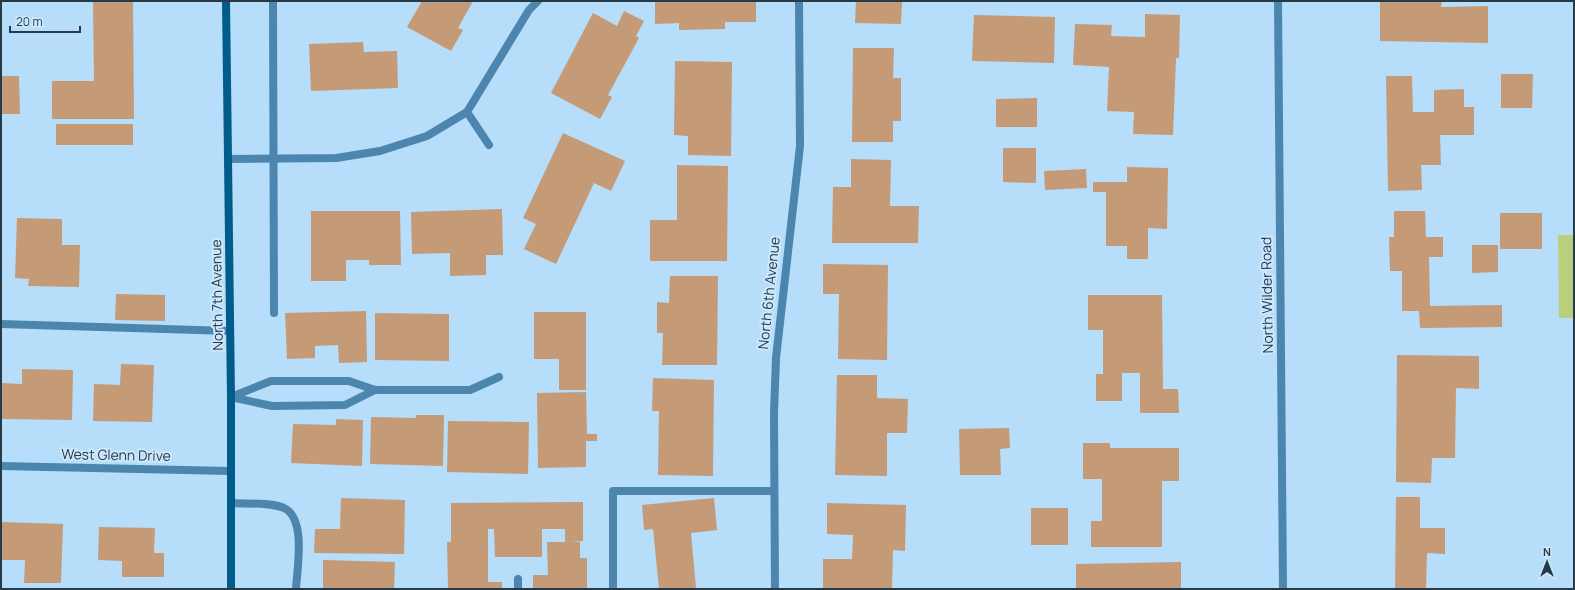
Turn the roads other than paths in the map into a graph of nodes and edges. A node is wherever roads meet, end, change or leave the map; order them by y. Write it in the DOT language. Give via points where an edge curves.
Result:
graph roads {
  1 [pos="226,1"];
  2 [pos="274,1"];
  3 [pos="538,1"];
  4 [pos="799,1"];
  5 [pos="1278,1"];
  6 [pos="467,112"];
  7 [pos="489,145"];
  8 [pos="228,158"];
  9 [pos="275,158"];
  10 [pos="274,313"];
  11 [pos="1,324"];
  12 [pos="230,331"];
  13 [pos="499,377"];
  14 [pos="375,390"];
  15 [pos="231,397"];
  16 [pos="1,466"];
  17 [pos="230,471"];
  18 [pos="774,491"];
  19 [pos="231,503"];
  20 [pos="518,579"];
  21 [pos="232,589"];
  22 [pos="296,589"];
  23 [pos="518,589"];
  24 [pos="613,589"];
  25 [pos="775,589"];
  26 [pos="1283,589"];
  1 -- 8 [label="main road, North 7th Avenue"];
  2 -- 9 [label="street"];
  3 -- 6 [label="street" via="529,10"];
  4 -- 18 [label="street, North 6th Avenue" via="800,146 776,358"];
  5 -- 26 [label="street, North Wilder Road"];
  6 -- 7 [label="street"];
  6 -- 9 [label="street" via="427,136 380,151 336,158"];
  8 -- 9 [label="street"];
  8 -- 12 [label="main road, North 7th Avenue"];
  9 -- 10 [label="street"];
  11 -- 12 [label="street"];
  12 -- 15 [label="main road, North 7th Avenue"];
  13 -- 14 [label="street" via="470,390"];
  14 -- 15 [label="street" via="345,405 272,406"];
  14 -- 15 [label="street" via="349,381 271,381"];
  15 -- 17 [label="main road, North 7th Avenue"];
  16 -- 17 [label="street, West Glenn Drive"];
  17 -- 19 [label="main road, North 7th Avenue"];
  18 -- 24 [label="street" via="613,491"];
  18 -- 25 [label="street, North 6th Avenue"];
  19 -- 21 [label="main road, North 7th Avenue"];
  19 -- 22 [label="street" via="273,505 286,509 296,522"];
  20 -- 23 [label="street"];
}
